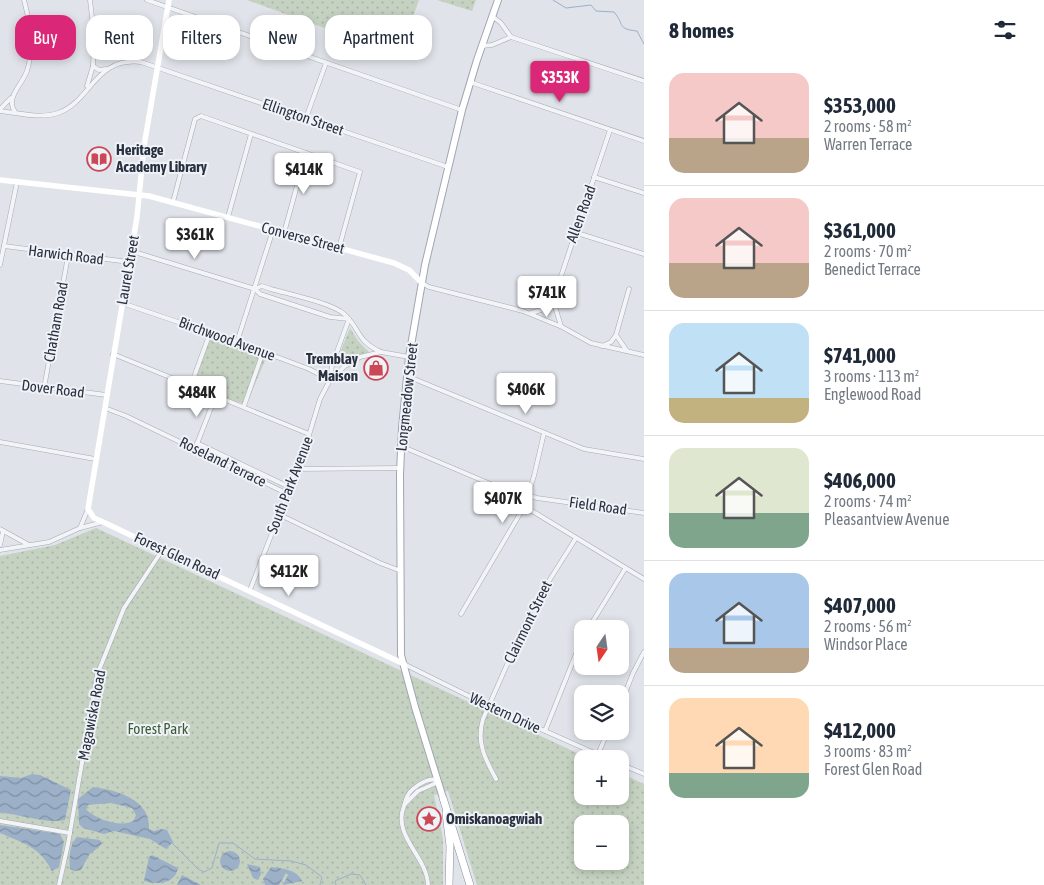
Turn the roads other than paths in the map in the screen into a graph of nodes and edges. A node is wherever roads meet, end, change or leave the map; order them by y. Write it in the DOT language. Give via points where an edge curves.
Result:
graph roads {
  1 [pos="24,0"];
  2 [pos="90,0"];
  3 [pos="147,0"];
  4 [pos="169,0"];
  5 [pos="498,0"];
  6 [pos="168,7"];
  7 [pos="492,16"];
  8 [pos="511,37"];
  9 [pos="481,46"];
  10 [pos="326,63"];
  11 [pos="93,66"];
  12 [pos="158,66"];
  13 [pos="108,69"];
  14 [pos="644,81"];
  15 [pos="470,82"];
  16 [pos="84,92"];
  17 [pos="11,98"];
  18 [pos="0,110"];
  19 [pos="462,110"];
  20 [pos="15,112"];
  21 [pos="306,118"];
  22 [pos="610,130"];
  23 [pos="251,134"];
  24 [pos="644,141"];
  25 [pos="306,153"];
  26 [pos="449,168"];
  27 [pos="594,177"];
  28 [pos="0,180"];
  29 [pos="18,182"];
  30 [pos="644,193"];
  31 [pos="140,194"];
  32 [pos="173,202"];
  33 [pos="228,217"];
  34 [pos="273,230"];
  35 [pos="574,232"];
  36 [pos="284,233"];
  37 [pos="4,246"];
  38 [pos="339,248"];
  39 [pos="131,251"];
  40 [pos="644,254"];
  41 [pos="68,256"];
  42 [pos="129,262"];
  43 [pos="0,266"];
  44 [pos="422,283"];
  45 [pos="255,288"];
  46 [pos="629,289"];
  47 [pos="552,300"];
  48 [pos="122,303"];
  49 [pos="530,314"];
  50 [pos="349,319"];
  51 [pos="562,328"];
  52 [pos="210,332"];
  53 [pos="616,336"];
  54 [pos="237,342"];
  55 [pos="600,346"];
  56 [pos="264,352"];
  57 [pos="381,352"];
  58 [pos="629,353"];
  59 [pos="113,354"];
  60 [pos="644,355"];
  61 [pos="409,358"];
  62 [pos="406,376"];
  63 [pos="330,380"];
  64 [pos="0,381"];
  65 [pos="191,385"];
  66 [pos="44,388"];
  67 [pos="106,395"];
  68 [pos="216,395"];
  69 [pos="244,406"];
  70 [pos="104,408"];
  71 [pos="544,433"];
  72 [pos="309,434"];
  73 [pos="0,442"];
  74 [pos="197,443"];
  75 [pos="401,446"];
  76 [pos="195,448"];
  77 [pos="95,459"];
  78 [pos="644,459"];
  79 [pos="400,468"];
  80 [pos="296,469"];
  81 [pos="493,485"];
  82 [pos="289,487"];
  83 [pos="286,492"];
  84 [pos="528,496"];
  85 [pos="524,506"];
  86 [pos="88,509"];
  87 [pos="644,512"];
  88 [pos="278,514"];
  89 [pos="103,522"];
  90 [pos="80,528"];
  91 [pos="2,530"];
  92 [pos="576,538"];
  93 [pos="0,545"];
  94 [pos="29,545"];
  95 [pos="163,549"];
  96 [pos="0,550"];
  97 [pos="625,568"];
  98 [pos="400,571"];
  99 [pos="644,579"];
  100 [pos="250,590"];
  101 [pos="461,614"];
  102 [pos="593,620"];
  103 [pos="644,652"];
  104 [pos="574,659"];
  105 [pos="404,664"];
  106 [pos="627,685"];
  107 [pos="488,708"];
  108 [pos="545,731"];
  109 [pos="589,750"];
  110 [pos="629,768"];
  111 [pos="644,774"];
  112 [pos="496,779"];
  113 [pos="438,780"];
  114 [pos="443,798"];
  115 [pos="0,821"];
  116 [pos="70,833"];
  117 [pos="58,885"];
  118 [pos="428,885"];
  119 [pos="449,885"];
  120 [pos="470,885"];
  1 -- 17 [label="street" via="30,31 30,61"];
  2 -- 11 [label="street"];
  3 -- 6 [label="street"];
  4 -- 6 [label="street, Laurel Street"];
  5 -- 7 [label="main road, Longmeadow Street"];
  6 -- 10 [label="street"];
  6 -- 12 [label="street, Laurel Street"];
  7 -- 8 [label="street"];
  7 -- 9 [label="main road, Longmeadow Street"];
  8 -- 9 [label="street"];
  8 -- 14 [label="street"];
  9 -- 15 [label="main road, Longmeadow Street"];
  10 -- 19 [label="street"];
  10 -- 21 [label="street"];
  11 -- 13 [label="street" via="99,70"];
  11 -- 16 [label="street"];
  12 -- 13 [label="street, Ellington Street" via="132,61"];
  12 -- 21 [label="street, Ellington Street"];
  12 -- 31 [label="street, Laurel Street" via="144,146"];
  13 -- 16 [label="street"];
  15 -- 19 [label="main road, Longmeadow Street"];
  15 -- 22 [label="street"];
  16 -- 20 [label="street" via="70,106 55,114"];
  17 -- 18 [label="street"];
  17 -- 20 [label="street"];
  18 -- 20 [label="street"];
  19 -- 26 [label="main road, Longmeadow Street"];
  21 -- 26 [label="street, Ellington Street"];
  22 -- 24 [label="street"];
  22 -- 27 [label="street, Allen Road"];
  23 -- 25 [label="street"];
  23 -- 32 [label="street" via="201,116 195,119"];
  23 -- 33 [label="street"];
  25 -- 36 [label="street"];
  25 -- 38 [label="street" via="360,172"];
  26 -- 44 [label="main road, Longmeadow Street"];
  27 -- 30 [label="street"];
  27 -- 35 [label="street, Allen Road"];
  28 -- 29 [label="street, Converse Street"];
  29 -- 31 [label="street, Converse Street"];
  29 -- 37 [label="street"];
  31 -- 32 [label="street, Converse Street"];
  31 -- 39 [label="street, Laurel Street"];
  32 -- 33 [label="street, Converse Street"];
  33 -- 34 [label="street, Converse Street"];
  34 -- 36 [label="street, Converse Street"];
  34 -- 45 [label="street"];
  35 -- 40 [label="street"];
  35 -- 47 [label="street, Allen Road"];
  36 -- 38 [label="street, Converse Street"];
  37 -- 41 [label="street, Harwich Road"];
  37 -- 43 [label="street"];
  38 -- 44 [label="street, Converse Street" via="397,264 412,272"];
  39 -- 42 [label="street, Laurel Street"];
  39 -- 45 [label="street"];
  41 -- 42 [label="street, Harwich Road"];
  41 -- 66 [label="street, Chatham Road"];
  42 -- 48 [label="street, Laurel Street"];
  44 -- 49 [label="street"];
  44 -- 61 [label="main road, Longmeadow Street"];
  45 -- 50 [label="street" via="271,298 330,317"];
  45 -- 50 [label="street" via="262,286 317,303 339,311"];
  45 -- 54 [label="street"];
  46 -- 53 [label="street"];
  47 -- 49 [label="street"];
  47 -- 51 [label="street"];
  48 -- 52 [label="street, Birchwood Avenue"];
  48 -- 59 [label="street, Laurel Street"];
  49 -- 51 [label="street"];
  50 -- 57 [label="street" via="362,340"];
  50 -- 63 [label="street, South Park Avenue" via="332,365"];
  51 -- 55 [label="street"];
  52 -- 54 [label="street, Birchwood Avenue"];
  52 -- 65 [label="street"];
  53 -- 55 [label="street" via="612,342"];
  53 -- 58 [label="street"];
  54 -- 56 [label="street, Birchwood Avenue"];
  55 -- 58 [label="street"];
  56 -- 63 [label="street, Birchwood Avenue"];
  56 -- 69 [label="street"];
  57 -- 61 [label="street, South Park Avenue"];
  57 -- 63 [label="street, South Park Avenue" via="350,362"];
  58 -- 60 [label="street"];
  59 -- 65 [label="street"];
  59 -- 67 [label="street, Laurel Street"];
  61 -- 62 [label="main road, Longmeadow Street"];
  62 -- 71 [label="street"];
  62 -- 75 [label="main road, Longmeadow Street"];
  63 -- 72 [label="street, South Park Avenue"];
  64 -- 66 [label="street, Dover Road"];
  65 -- 68 [label="street"];
  66 -- 67 [label="street, Dover Road"];
  67 -- 70 [label="street, Laurel Street"];
  68 -- 69 [label="street"];
  68 -- 74 [label="street"];
  69 -- 72 [label="street"];
  70 -- 76 [label="street, Roseland Terrace"];
  70 -- 77 [label="street, Laurel Street"];
  71 -- 78 [label="street" via="593,452"];
  71 -- 84 [label="street"];
  72 -- 80 [label="street, South Park Avenue"];
  73 -- 77 [label="street"];
  74 -- 76 [label="street"];
  74 -- 82 [label="street"];
  75 -- 79 [label="main road, Longmeadow Street"];
  75 -- 81 [label="street, Field Road"];
  76 -- 83 [label="street, Roseland Terrace"];
  77 -- 86 [label="street, Laurel Street"];
  79 -- 80 [label="street"];
  79 -- 98 [label="main road, Longmeadow Street"];
  80 -- 82 [label="street, South Park Avenue"];
  81 -- 84 [label="street, Field Road"];
  81 -- 85 [label="street, Field Road"];
  82 -- 83 [label="street, South Park Avenue"];
  83 -- 88 [label="street, South Park Avenue"];
  84 -- 85 [label="street"];
  84 -- 87 [label="street, Field Road"];
  85 -- 92 [label="street, Field Road"];
  85 -- 101 [label="street"];
  86 -- 89 [label="street, Forest Glen Road" via="94,518"];
  86 -- 90 [label="street"];
  88 -- 98 [label="street"];
  88 -- 100 [label="street, South Park Avenue"];
  89 -- 90 [label="street"];
  89 -- 95 [label="street, Forest Glen Road"];
  90 -- 94 [label="street" via="49,542"];
  91 -- 93 [label="street"];
  91 -- 94 [label="street"];
  92 -- 97 [label="street, Field Road"];
  92 -- 107 [label="street, Clairmont Street" via="534,605"];
  94 -- 96 [label="street"];
  95 -- 100 [label="street, Forest Glen Road"];
  95 -- 116 [label="street, Magawiska Road" via="124,608 97,675"];
  97 -- 99 [label="street, Field Road"];
  97 -- 102 [label="street"];
  98 -- 105 [label="main road, Longmeadow Street" via="401,655"];
  100 -- 105 [label="street, Forest Glen Road"];
  103 -- 106 [label="street"];
  104 -- 108 [label="street"];
  105 -- 107 [label="street, Western Drive"];
  105 -- 113 [label="main road, Longmeadow Street"];
  107 -- 108 [label="street, Western Drive"];
  107 -- 112 [label="street, Clairmont Street" via="481,726 480,741"];
  108 -- 109 [label="street, Western Drive"];
  110 -- 111 [label="street"];
  113 -- 114 [label="main road, Longmeadow Street"];
  113 -- 118 [label="street" via="429,780 414,788 406,798 401,816 403,831 425,868"];
  114 -- 119 [label="highway" via="450,841"];
  114 -- 120 [label="highway"];
  115 -- 116 [label="street"];
  116 -- 117 [label="street, Magawiska Road"];
}
